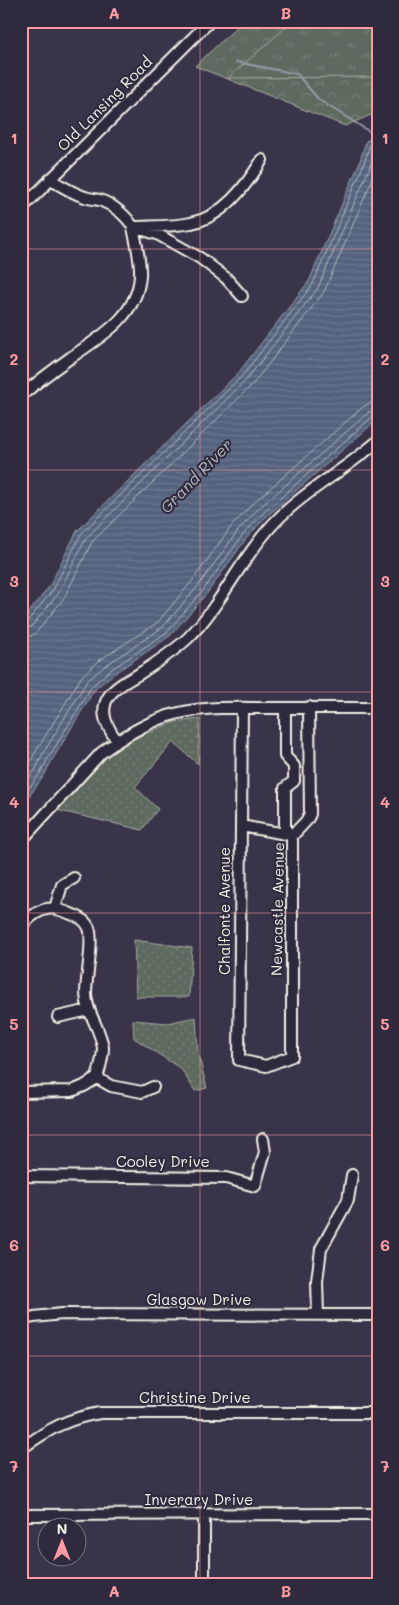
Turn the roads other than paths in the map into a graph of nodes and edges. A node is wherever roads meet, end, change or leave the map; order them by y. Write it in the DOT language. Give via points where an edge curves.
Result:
graph roads {
  1 [pos="210,21"];
  2 [pos="262,160"];
  3 [pos="50,180"];
  4 [pos="21,209"];
  5 [pos="133,227"];
  6 [pos="242,296"];
  7 [pos="21,396"];
  8 [pos="378,441"];
  9 [pos="309,707"];
  10 [pos="242,708"];
  11 [pos="285,708"];
  12 [pos="378,708"];
  13 [pos="117,741"];
  14 [pos="241,826"];
  15 [pos="292,836"];
  16 [pos="21,841"];
  17 [pos="74,878"];
  18 [pos="55,908"];
  19 [pos="21,928"];
  20 [pos="89,1010"];
  21 [pos="58,1017"];
  22 [pos="292,1056"];
  23 [pos="97,1078"];
  24 [pos="153,1087"];
  25 [pos="21,1092"];
  26 [pos="262,1139"];
  27 [pos="352,1175"];
  28 [pos="21,1176"];
  29 [pos="318,1315"];
  30 [pos="378,1315"];
  31 [pos="21,1320"];
  32 [pos="378,1413"];
  33 [pos="21,1449"];
  34 [pos="378,1514"];
  35 [pos="21,1515"];
  36 [pos="204,1515"];
  37 [pos="204,1584"];
  1 -- 3 [label="street, Old Lansing Road"];
  2 -- 5 [label="street" via="244,186 216,212 192,223"];
  3 -- 4 [label="street, Old Lansing Road"];
  3 -- 5 [label="street" via="111,206"];
  5 -- 6 [label="street" via="157,234 200,258 226,278"];
  5 -- 7 [label="street" via="140,277 135,298 127,312 112,329"];
  8 -- 13 [label="street" via="275,522 260,538 216,605 188,638 109,696 104,719"];
  9 -- 11 [label="street"];
  9 -- 12 [label="street"];
  9 -- 15 [label="street, Newcastle Avenue" via="310,814"];
  10 -- 11 [label="street"];
  10 -- 13 [label="street" via="189,710 145,725"];
  10 -- 14 [label="street, Chalfonte Avenue"];
  11 -- 15 [label="street" via="285,756 294,766 294,780 284,788 284,822"];
  13 -- 16 [label="street" via="101,753"];
  14 -- 15 [label="street"];
  14 -- 22 [label="street, Chalfonte Avenue" via="239,1060 266,1066"];
  15 -- 22 [label="street, Newcastle Avenue"];
  17 -- 18 [label="street" via="62,885"];
  18 -- 19 [label="street" via="34,914"];
  18 -- 20 [label="street" via="74,915 89,928 91,943 86,996"];
  20 -- 21 [label="street"];
  20 -- 23 [label="street" via="103,1046"];
  23 -- 24 [label="street" via="111,1086 142,1092"];
  23 -- 25 [label="street" via="72,1091"];
  26 -- 28 [label="street, Cooley Drive" via="265,1152 255,1186 226,1178"];
  27 -- 29 [label="street" via="348,1200 321,1249 317,1281"];
  29 -- 30 [label="street, Glasgow Drive"];
  29 -- 31 [label="street, Glasgow Drive" via="62,1314"];
  32 -- 33 [label="street, Christine Drive" via="100,1413 57,1426"];
  34 -- 36 [label="street, Inverary Drive"];
  35 -- 36 [label="street, Inverary Drive"];
  36 -- 37 [label="street"];
}
